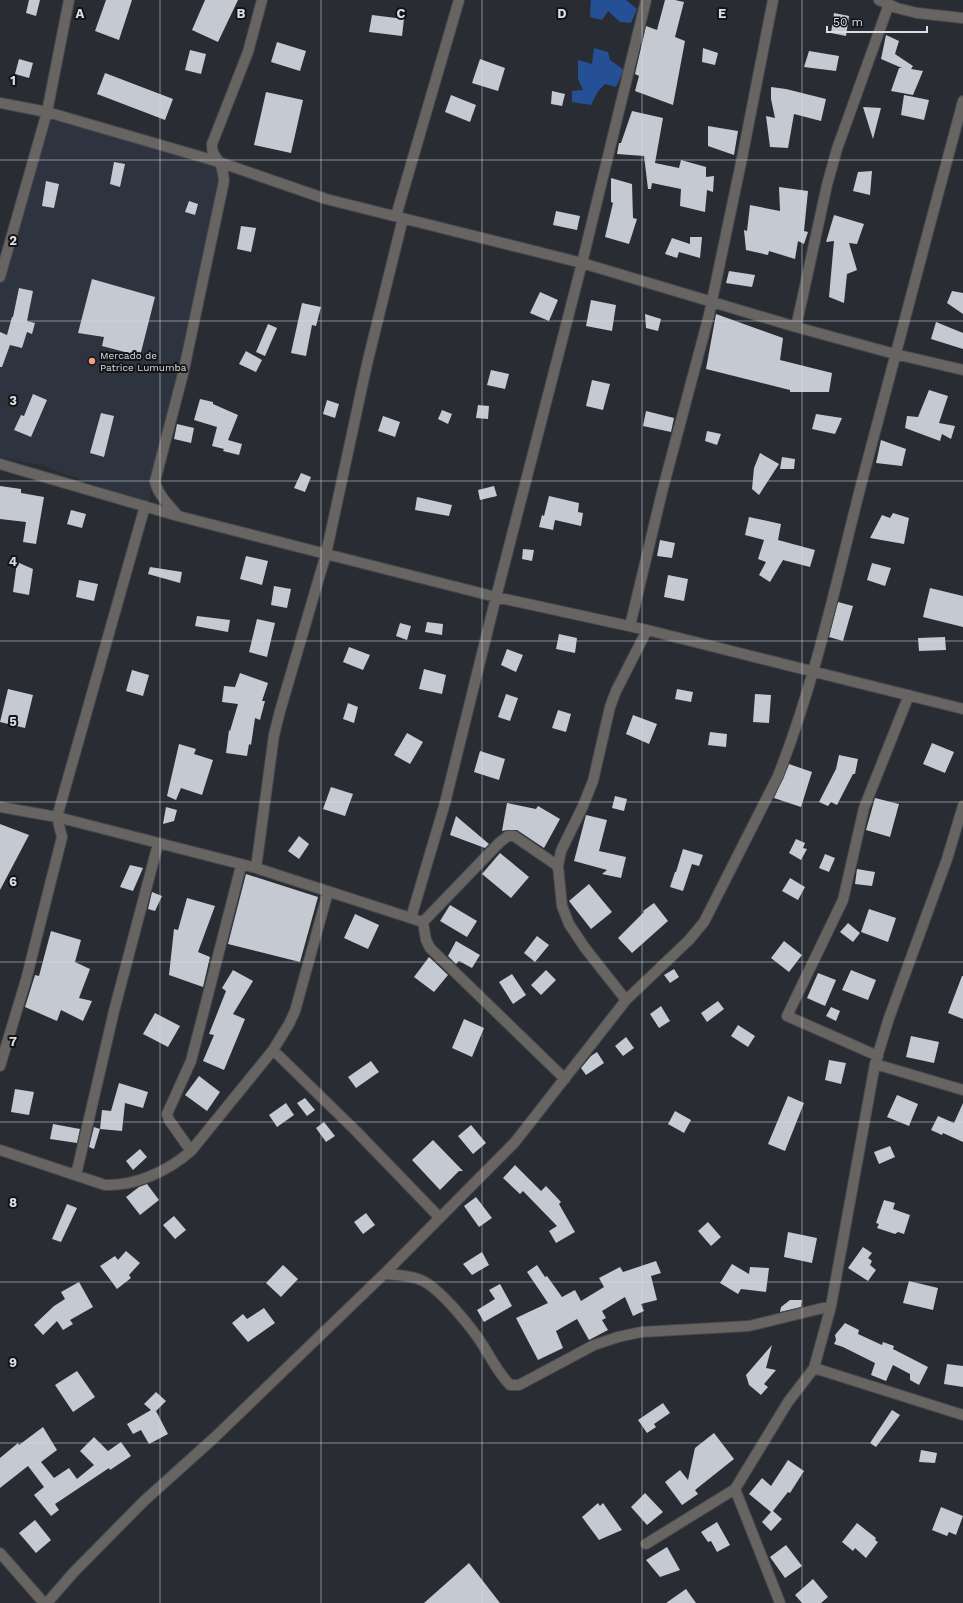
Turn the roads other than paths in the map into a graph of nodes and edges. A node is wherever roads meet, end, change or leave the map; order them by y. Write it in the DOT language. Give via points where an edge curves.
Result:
graph roads {
  1 [pos="69,0"];
  2 [pos="262,0"];
  3 [pos="459,0"];
  4 [pos="646,0"];
  5 [pos="772,0"];
  6 [pos="879,0"];
  7 [pos="889,4"];
  8 [pos="963,18"];
  9 [pos="963,101"];
  10 [pos="0,103"];
  11 [pos="47,112"];
  12 [pos="219,162"];
  13 [pos="399,217"];
  14 [pos="582,263"];
  15 [pos="0,277"];
  16 [pos="712,302"];
  17 [pos="796,327"];
  18 [pos="895,354"];
  19 [pos="963,370"];
  20 [pos="0,464"];
  21 [pos="145,506"];
  22 [pos="178,516"];
  23 [pos="326,554"];
  24 [pos="496,597"];
  25 [pos="630,626"];
  26 [pos="647,630"];
  27 [pos="814,671"];
  28 [pos="909,695"];
  29 [pos="963,708"];
  30 [pos="963,806"];
  31 [pos="0,807"];
  32 [pos="57,817"];
  33 [pos="158,844"];
  34 [pos="242,866"];
  35 [pos="558,866"];
  36 [pos="256,868"];
  37 [pos="328,892"];
  38 [pos="411,918"];
  39 [pos="423,922"];
  40 [pos="626,1000"];
  41 [pos="273,1050"];
  42 [pos="877,1060"];
  43 [pos="0,1066"];
  44 [pos="565,1079"];
  45 [pos="963,1090"];
  46 [pos="0,1150"];
  47 [pos="191,1151"];
  48 [pos="76,1175"];
  49 [pos="440,1218"];
  50 [pos="384,1274"];
  51 [pos="831,1306"];
  52 [pos="814,1368"];
  53 [pos="963,1415"];
  54 [pos="735,1489"];
  55 [pos="646,1544"];
  56 [pos="0,1553"];
  57 [pos="46,1603"];
  58 [pos="780,1603"];
  1 -- 11 [label="street"];
  2 -- 12 [label="street" via="248,52 212,144 212,153"];
  3 -- 13 [label="street"];
  4 -- 14 [label="street"];
  5 -- 16 [label="street"];
  6 -- 7 [label="street"];
  7 -- 8 [label="street" via="917,13"];
  7 -- 17 [label="street" via="837,148"];
  9 -- 18 [label="street"];
  10 -- 11 [label="street"];
  11 -- 12 [label="street"];
  11 -- 15 [label="street"];
  12 -- 13 [label="street" via="326,199"];
  12 -- 22 [label="street" via="224,181 183,374 155,481 156,487"];
  13 -- 14 [label="street"];
  13 -- 23 [label="street"];
  14 -- 16 [label="street"];
  14 -- 24 [label="street"];
  16 -- 17 [label="street"];
  16 -- 25 [label="street"];
  17 -- 18 [label="street"];
  18 -- 19 [label="street"];
  18 -- 27 [label="street"];
  20 -- 21 [label="street"];
  21 -- 22 [label="street"];
  21 -- 32 [label="street"];
  22 -- 23 [label="street"];
  23 -- 24 [label="street"];
  23 -- 36 [label="street" via="274,735"];
  24 -- 25 [label="street"];
  24 -- 38 [label="street" via="445,803"];
  25 -- 26 [label="street"];
  26 -- 27 [label="street"];
  26 -- 35 [label="street" via="616,691 593,781 561,851"];
  27 -- 28 [label="street"];
  27 -- 40 [label="street" via="778,776 704,922 689,940"];
  28 -- 29 [label="street"];
  28 -- 42 [label="street" via="864,808 843,900 787,1016"];
  30 -- 42 [label="street" via="947,859 889,1018"];
  31 -- 32 [label="street"];
  32 -- 33 [label="street"];
  32 -- 43 [label="street" via="62,837 26,980"];
  33 -- 34 [label="street"];
  33 -- 48 [label="street" via="114,1011"];
  34 -- 36 [label="street"];
  34 -- 47 [label="street" via="191,1061 167,1114"];
  35 -- 39 [label="street" via="514,836 508,836"];
  35 -- 40 [label="street" via="562,906 569,924"];
  36 -- 37 [label="street"];
  37 -- 38 [label="street"];
  37 -- 41 [label="street" via="295,1012"];
  38 -- 39 [label="street"];
  39 -- 44 [label="street" via="430,948"];
  40 -- 44 [label="street"];
  41 -- 47 [label="street"];
  41 -- 49 [label="street"];
  42 -- 45 [label="street"];
  42 -- 51 [label="street"];
  44 -- 49 [label="street" via="515,1142"];
  46 -- 48 [label="street"];
  47 -- 48 [label="street" via="153,1175 119,1186 105,1185"];
  49 -- 50 [label="street"];
  50 -- 51 [label="street" via="421,1280 434,1288 465,1322 510,1385 519,1385 594,1345 618,1337 641,1332 749,1326"];
  50 -- 57 [label="street" via="214,1438 144,1501"];
  51 -- 52 [label="street"];
  52 -- 53 [label="street"];
  52 -- 54 [label="street" via="788,1402"];
  54 -- 55 [label="street"];
  54 -- 58 [label="street"];
  56 -- 57 [label="street"];
}
